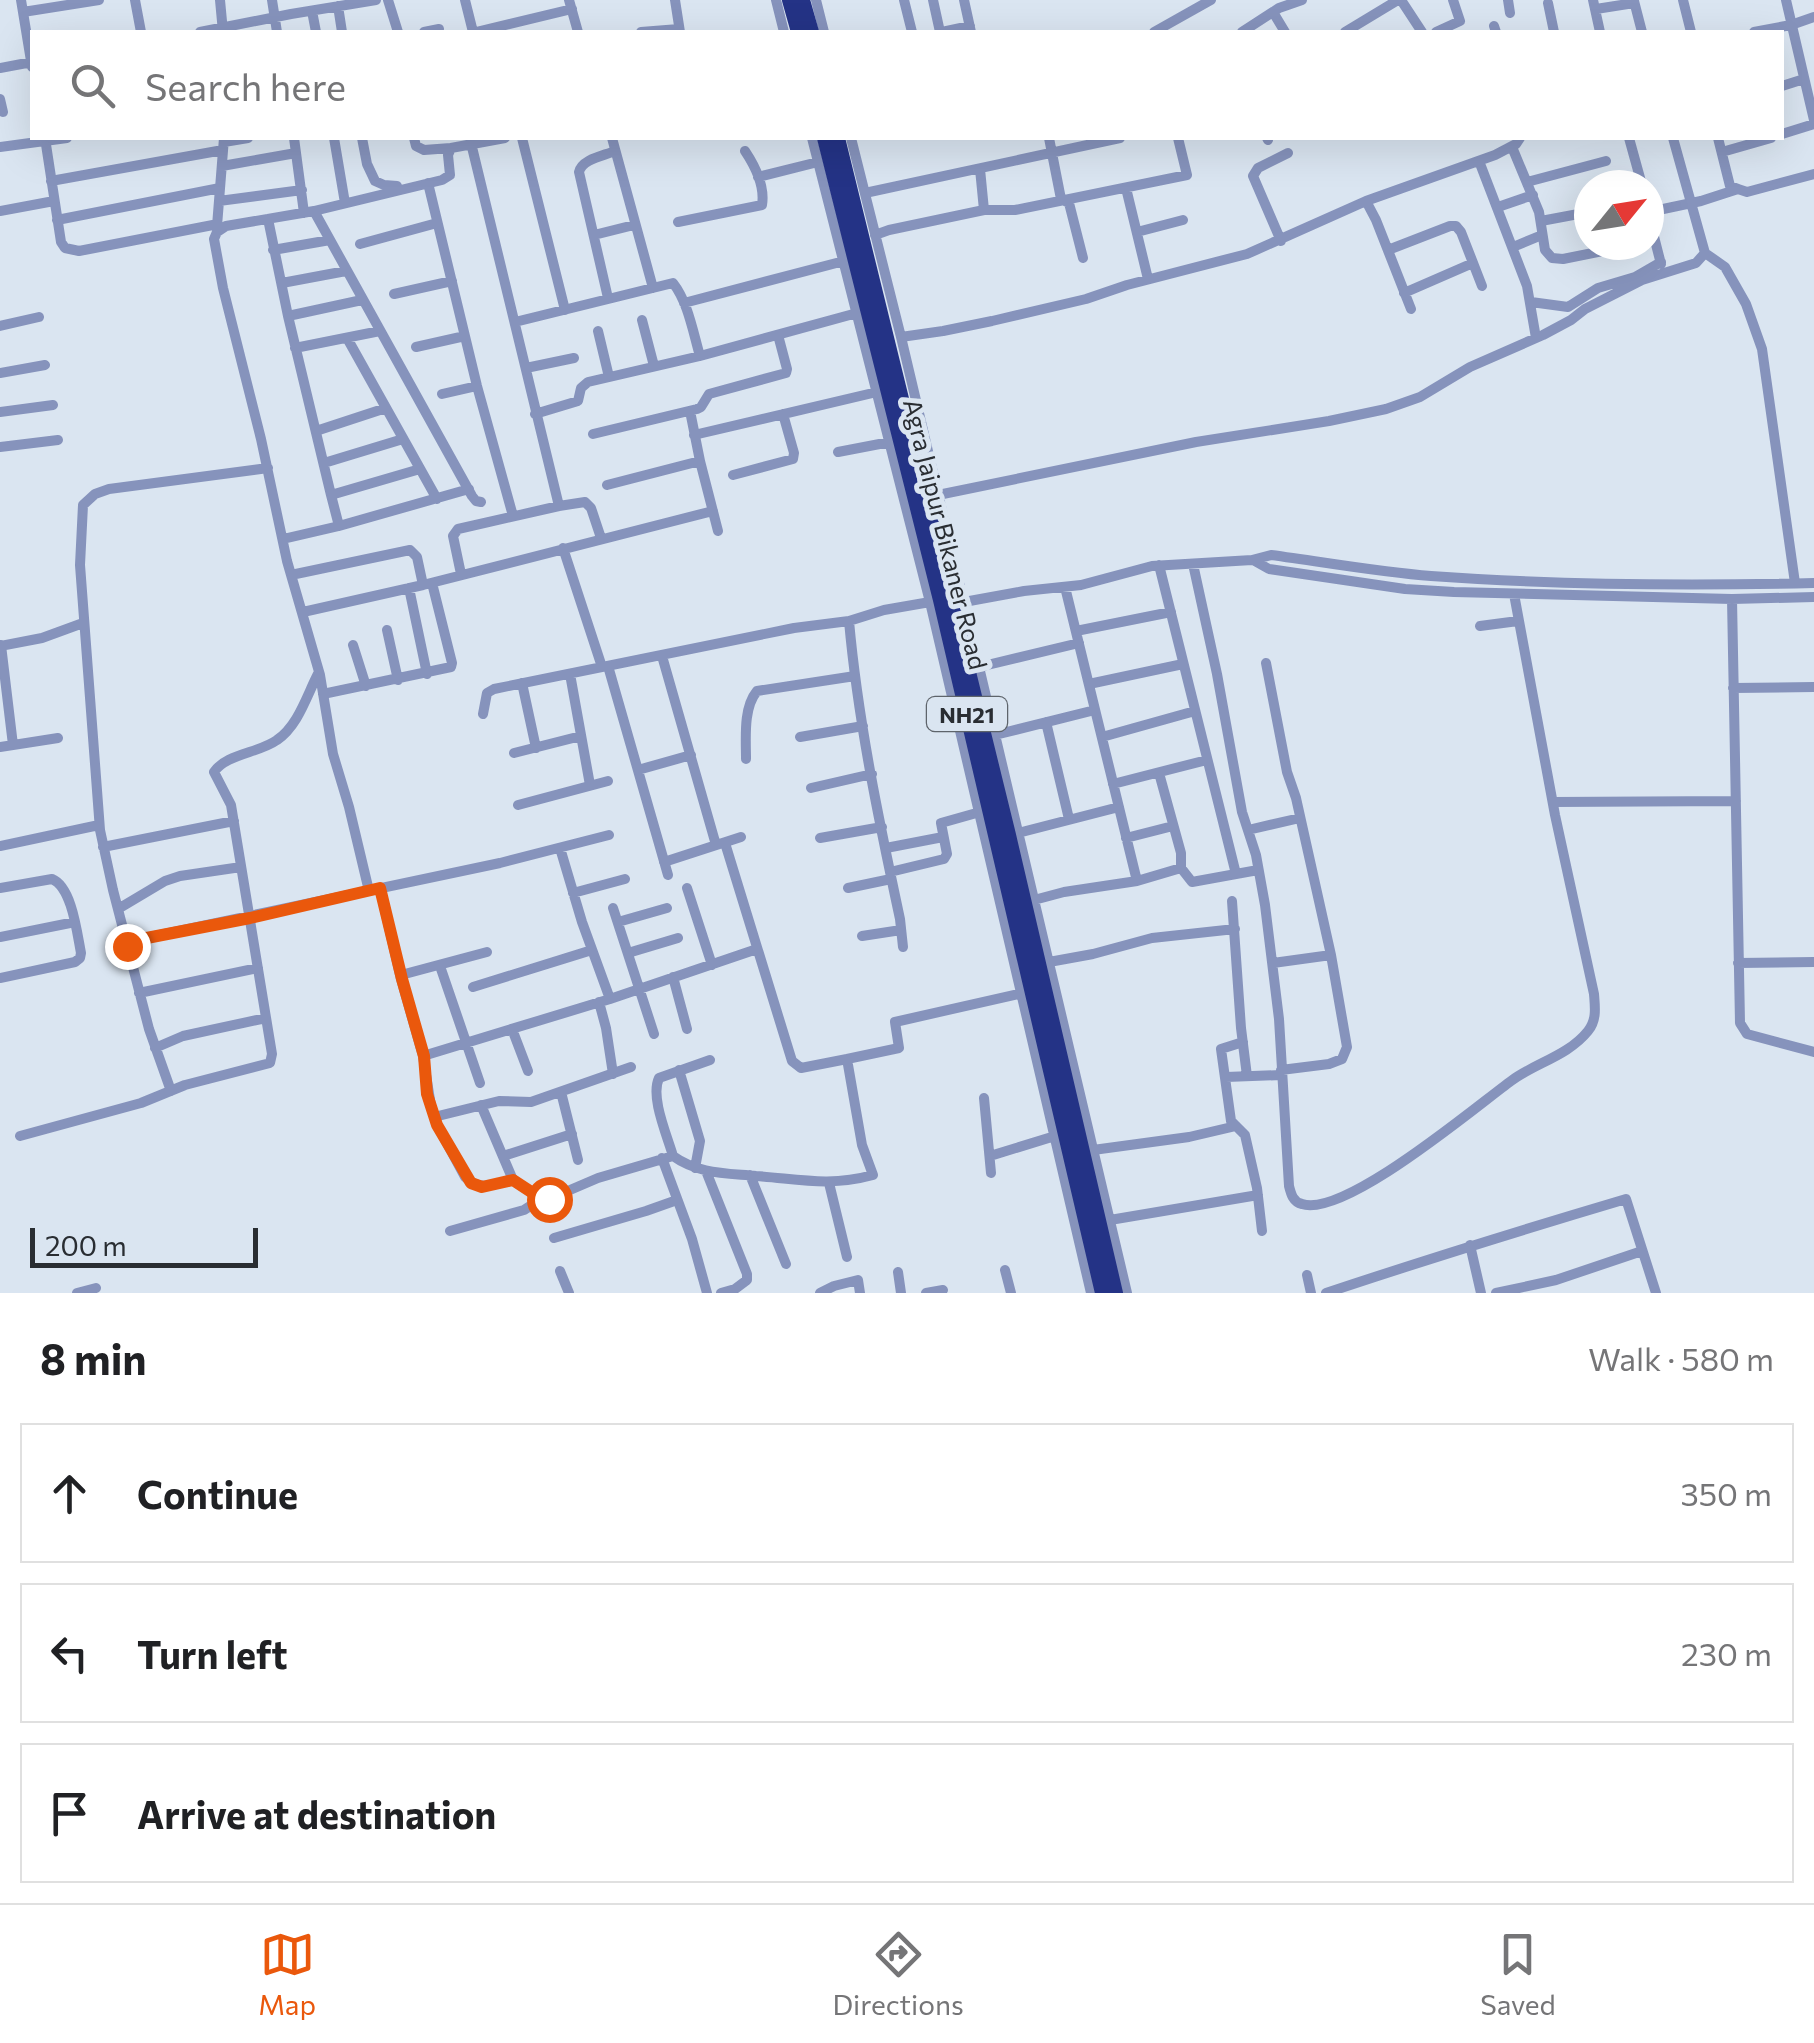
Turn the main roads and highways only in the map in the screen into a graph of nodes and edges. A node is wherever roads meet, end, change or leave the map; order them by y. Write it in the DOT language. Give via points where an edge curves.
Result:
graph roads {
  1 [pos="789,0"];
  2 [pos="803,0"];
  3 [pos="797,30"];
  4 [pos="811,30"];
  5 [pos="825,140"];
  6 [pos="838,140"];
  7 [pos="1102,1293"];
  8 [pos="1116,1293"];
  1 -- 3 [label="highway"];
  2 -- 4 [label="highway"];
  5 -- 7 [label="highway, Agra Jaipur Bikaner Road / NH21"];
  6 -- 8 [label="highway, Agra Jaipur Bikaner Road / NH21"];
}
